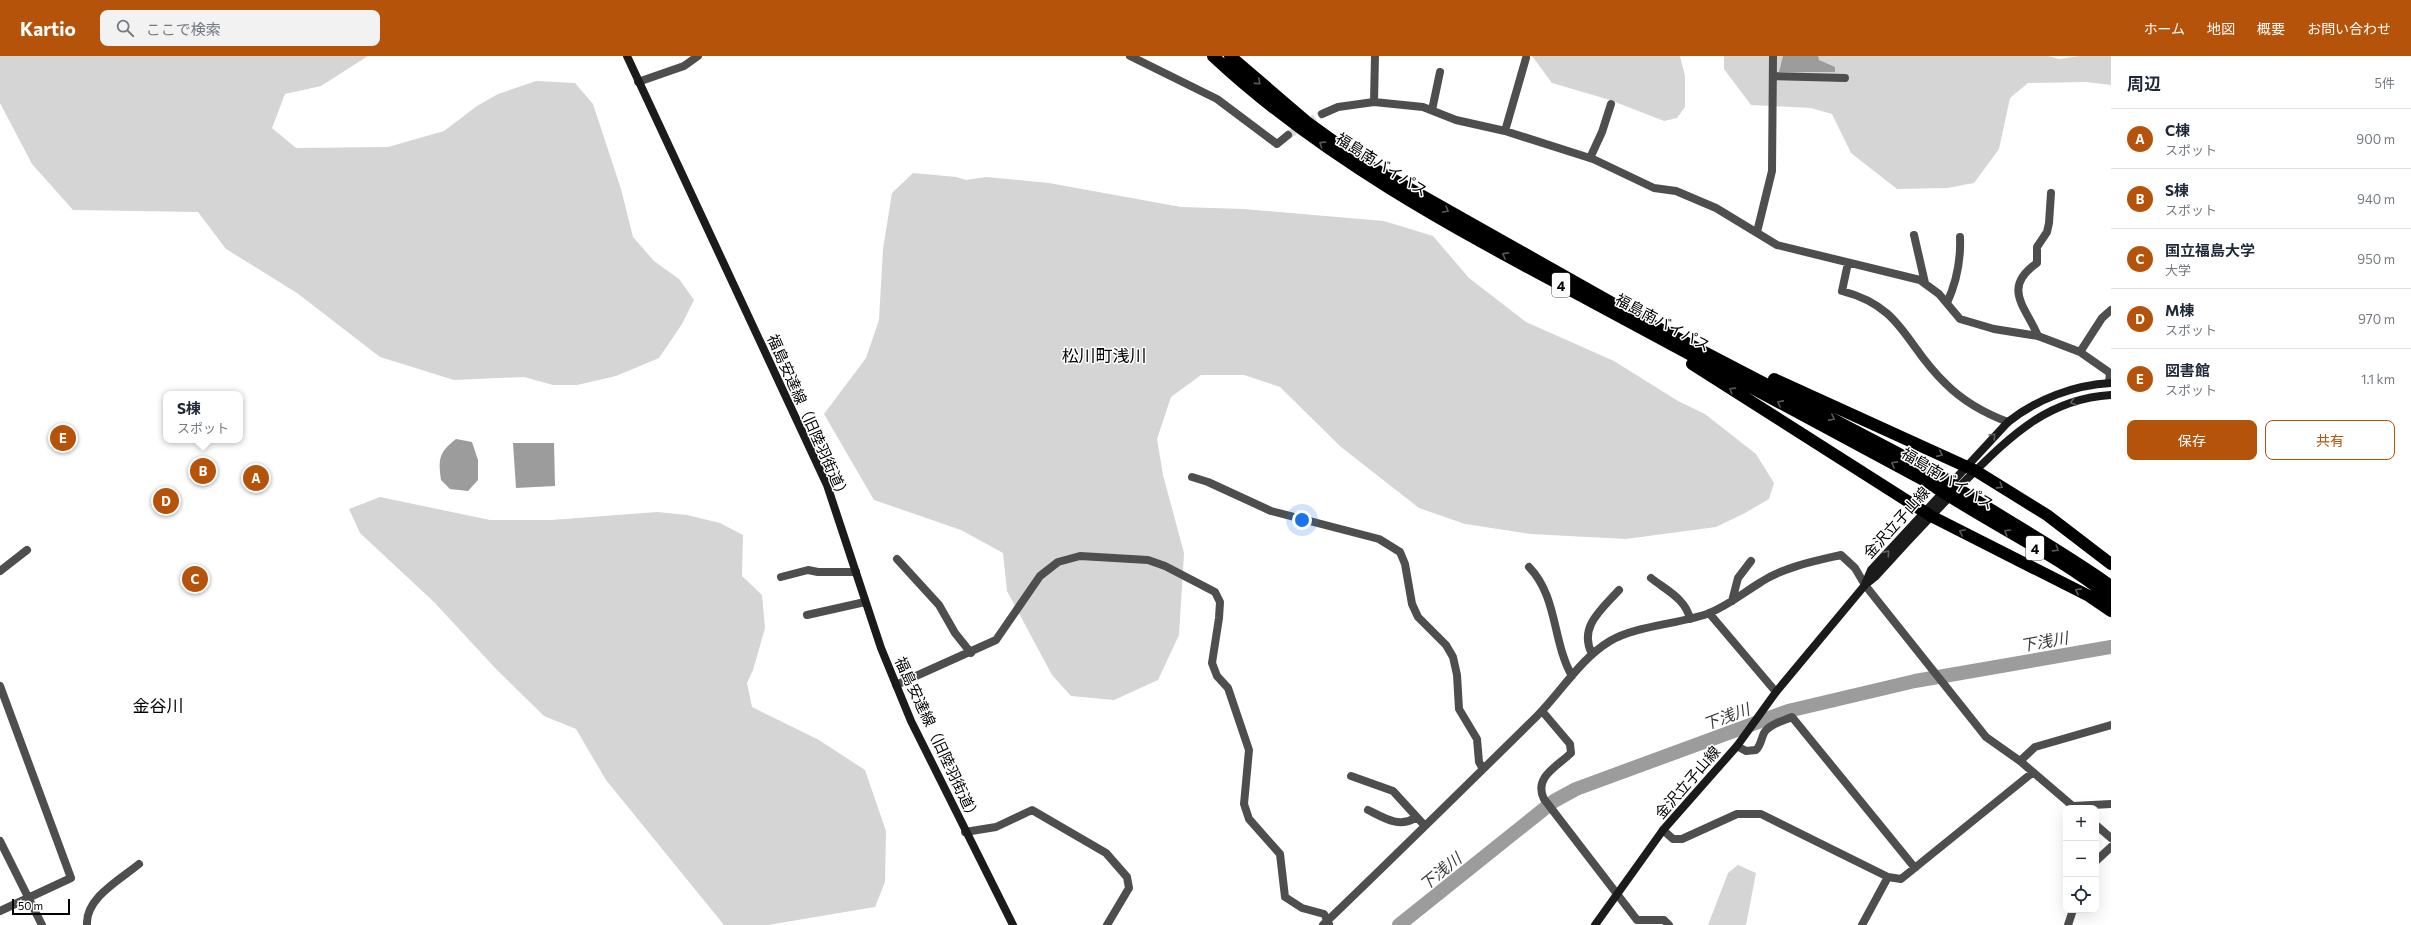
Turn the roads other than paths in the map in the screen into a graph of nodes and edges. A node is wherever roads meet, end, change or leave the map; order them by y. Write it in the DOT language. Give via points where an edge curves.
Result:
graph roads {
  1 [pos="627,56"];
  2 [pos="698,56"];
  3 [pos="1130,56"];
  4 [pos="1213,56"];
  5 [pos="1230,56"];
  6 [pos="1375,56"];
  7 [pos="1773,56"];
  8 [pos="1526,58"];
  9 [pos="1440,72"];
  10 [pos="1773,76"];
  11 [pos="1845,78"];
  12 [pos="638,82"];
  13 [pos="1374,102"];
  14 [pos="1611,104"];
  15 [pos="1432,110"];
  16 [pos="1322,114"];
  17 [pos="1505,131"];
  18 [pos="1288,135"];
  19 [pos="1590,158"];
  20 [pos="2051,193"];
  21 [pos="1757,232"];
  22 [pos="1914,235"];
  23 [pos="1960,237"];
  24 [pos="1848,263"];
  25 [pos="1925,283"];
  26 [pos="1947,303"];
  27 [pos="2111,310"];
  28 [pos="1609,311"];
  29 [pos="1637,317"];
  30 [pos="2038,336"];
  31 [pos="2080,352"];
  32 [pos="2110,383"];
  33 [pos="2111,395"];
  34 [pos="2008,422"];
  35 [pos="1971,468"];
  36 [pos="1192,477"];
  37 [pos="1931,478"];
  38 [pos="1960,497"];
  39 [pos="1927,514"];
  40 [pos="27,550"];
  41 [pos="897,559"];
  42 [pos="1751,561"];
  43 [pos="2111,564"];
  44 [pos="1529,567"];
  45 [pos="0,571"];
  46 [pos="856,572"];
  47 [pos="781,577"];
  48 [pos="1651,578"];
  49 [pos="1865,585"];
  50 [pos="2111,586"];
  51 [pos="1619,590"];
  52 [pos="2111,598"];
  53 [pos="865,602"];
  54 [pos="1732,602"];
  55 [pos="2111,611"];
  56 [pos="1709,613"];
  57 [pos="807,615"];
  58 [pos="1690,619"];
  59 [pos="971,652"];
  60 [pos="1592,654"];
  61 [pos="1572,676"];
  62 [pos="896,685"];
  63 [pos="0,686"];
  64 [pos="1776,692"];
  65 [pos="1542,711"];
  66 [pos="2111,724"];
  67 [pos="1737,746"];
  68 [pos="2020,761"];
  69 [pos="1483,768"];
  70 [pos="2032,773"];
  71 [pos="1351,776"];
  72 [pos="2111,804"];
  73 [pos="2072,805"];
  74 [pos="2099,805"];
  75 [pos="1368,810"];
  76 [pos="1415,818"];
  77 [pos="1425,826"];
  78 [pos="2099,828"];
  79 [pos="1663,830"];
  80 [pos="965,832"];
  81 [pos="2111,838"];
  82 [pos="0,841"];
  83 [pos="2111,847"];
  84 [pos="2099,858"];
  85 [pos="139,864"];
  86 [pos="1915,868"];
  87 [pos="1888,878"];
  88 [pos="1617,893"];
  89 [pos="27,898"];
  90 [pos="0,911"];
  91 [pos="2072,913"];
  92 [pos="1327,924"];
  93 [pos="42,925"];
  94 [pos="86,925"];
  95 [pos="1014,925"];
  96 [pos="1107,925"];
  97 [pos="1595,925"];
  98 [pos="1669,925"];
  99 [pos="1862,925"];
  100 [pos="2068,925"];
  1 -- 12 [label="main road, 福島安達線（旧陸羽街道）"];
  2 -- 12 [label="street" via="684,66"];
  3 -- 18 [label="street" via="1218,98 1277,144"];
  28 -- 4 [label="highway, 福島南バイパス / 4, one-way" via="1456,228 1358,168 1309,136"];
  5 -- 29 [label="highway, 福島南バイパス / 4, one-way" via="1307,122 1364,163"];
  6 -- 13 [label="street"];
  7 -- 10 [label="street"];
  8 -- 17 [label="street"];
  9 -- 15 [label="street"];
  10 -- 11 [label="street"];
  10 -- 21 [label="street" via="1772,171"];
  12 -- 46 [label="main road, 福島安達線（旧陸羽街道）" via="827,485"];
  13 -- 15 [label="street" via="1409,104"];
  13 -- 16 [label="street" via="1338,107"];
  14 -- 19 [label="street"];
  15 -- 17 [label="street" via="1456,120"];
  17 -- 19 [label="street"];
  19 -- 21 [label="street" via="1654,188 1676,191 1695,198"];
  20 -- 30 [label="street" via="2047,232 2037,247 2036,263 2023,274 2018,289 2021,306"];
  21 -- 24 [label="street" via="1777,245"];
  22 -- 25 [label="street"];
  23 -- 26 [label="street" via="1955,285"];
  24 -- 25 [label="street"];
  24 -- 34 [label="street" via="1842,291 1873,301 1890,314 1944,383 1974,407"];
  25 -- 26 [label="street"];
  26 -- 30 [label="street" via="1960,319 1994,329"];
  27 -- 31 [label="street" via="2102,318"];
  37 -- 28 [label="highway, 福島南バイパス / 4, one-way"];
  39 -- 28 [label="highway, one-way"];
  29 -- 35 [label="highway, one-way"];
  29 -- 37 [label="highway, 福島南バイパス / 4, one-way"];
  30 -- 31 [label="street"];
  31 -- 32 [label="street" via="2110,373"];
  32 -- 34 [label="main road, 金沢立子山線" via="2051,396 2032,405"];
  33 -- 35 [label="main road, 金沢立子山線, one-way" via="2076,401 2050,410 2011,436"];
  35 -- 34 [label="main road, 金沢立子山線, one-way"];
  35 -- 39 [label="main road, 金沢立子山線"];
  35 -- 43 [label="highway, one-way" via="2047,515"];
  36 -- 69 [label="street" via="1271,511 1378,539 1393,545 1400,552 1405,564 1412,604 1418,617 1446,645 1453,657 1459,710 1477,739 1479,762"];
  37 -- 38 [label="highway, 福島南バイパス / 4"];
  38 -- 50 [label="highway, 福島南バイパス / 4, one-way" via="2059,550"];
  52 -- 38 [label="highway, 福島南バイパス / 4, one-way" via="2083,576"];
  39 -- 49 [label="main road, 金沢立子山線" via="1875,577"];
  55 -- 39 [label="highway, one-way" via="2089,596"];
  40 -- 45 [label="street"];
  41 -- 59 [label="street" via="939,605 955,633"];
  42 -- 54 [label="street" via="1738,578"];
  44 -- 61 [label="street" via="1545,588 1558,644"];
  46 -- 47 [label="street" via="808,570"];
  46 -- 53 [label="main road, 福島安達線（旧陸羽街道）"];
  48 -- 58 [label="street" via="1681,601 1687,608"];
  49 -- 54 [label="street" via="1855,568 1842,555 1761,581"];
  49 -- 64 [label="main road, 金沢立子山線"];
  49 -- 68 [label="street" via="1986,738"];
  51 -- 60 [label="street" via="1588,628 1587,637"];
  53 -- 57 [label="street"];
  53 -- 62 [label="main road, 福島安達線（旧陸羽街道）"];
  54 -- 56 [label="street"];
  56 -- 58 [label="street"];
  56 -- 64 [label="street"];
  58 -- 60 [label="street" via="1624,634"];
  59 -- 62 [label="street"];
  59 -- 92 [label="street" via="996,640 1040,576 1058,562 1080,556 1148,560 1215,592 1220,602 1212,663 1217,676 1228,688 1249,750 1244,804 1249,819 1280,854 1285,897 1302,908 1324,914"];
  60 -- 61 [label="street"];
  61 -- 65 [label="street"];
  62 -- 80 [label="main road, 福島安達線（旧陸羽街道）"];
  63 -- 89 [label="street" via="72,878"];
  64 -- 67 [label="main road, 金沢立子山線"];
  65 -- 69 [label="street"];
  65 -- 88 [label="street" via="1570,744 1571,753 1556,763 1546,775 1541,790 1544,799"];
  66 -- 68 [label="street" via="2035,747"];
  67 -- 79 [label="main road, 金沢立子山線"];
  67 -- 86 [label="street" via="1746,750 1756,750 1762,744 1764,734 1769,728 1792,717"];
  68 -- 70 [label="street"];
  69 -- 77 [label="street"];
  70 -- 73 [label="street"];
  70 -- 86 [label="street"];
  71 -- 76 [label="street" via="1393,791"];
  72 -- 74 [label="street"];
  75 -- 76 [label="street" via="1398,823 1408,823"];
  76 -- 77 [label="street"];
  77 -- 92 [label="street"];
  78 -- 81 [label="street"];
  79 -- 87 [label="street" via="1673,839 1682,839 1737,814 1761,814"];
  79 -- 88 [label="main road, 金沢立子山線"];
  80 -- 95 [label="main road, 福島安達線（旧陸羽街道）"];
  80 -- 96 [label="street" via="996,827 1032,810 1068,832 1091,842 1106,853 1127,877 1129,888"];
  82 -- 89 [label="street"];
  83 -- 84 [label="street"];
  85 -- 94 [label="street" via="95,901 86,917"];
  86 -- 87 [label="street" via="1901,879"];
  87 -- 99 [label="street"];
  88 -- 97 [label="main road, 金沢立子山線"];
  88 -- 98 [label="street" via="1637,920 1664,920"];
  89 -- 90 [label="street"];
  89 -- 93 [label="street"];
  91 -- 100 [label="street"];
}
